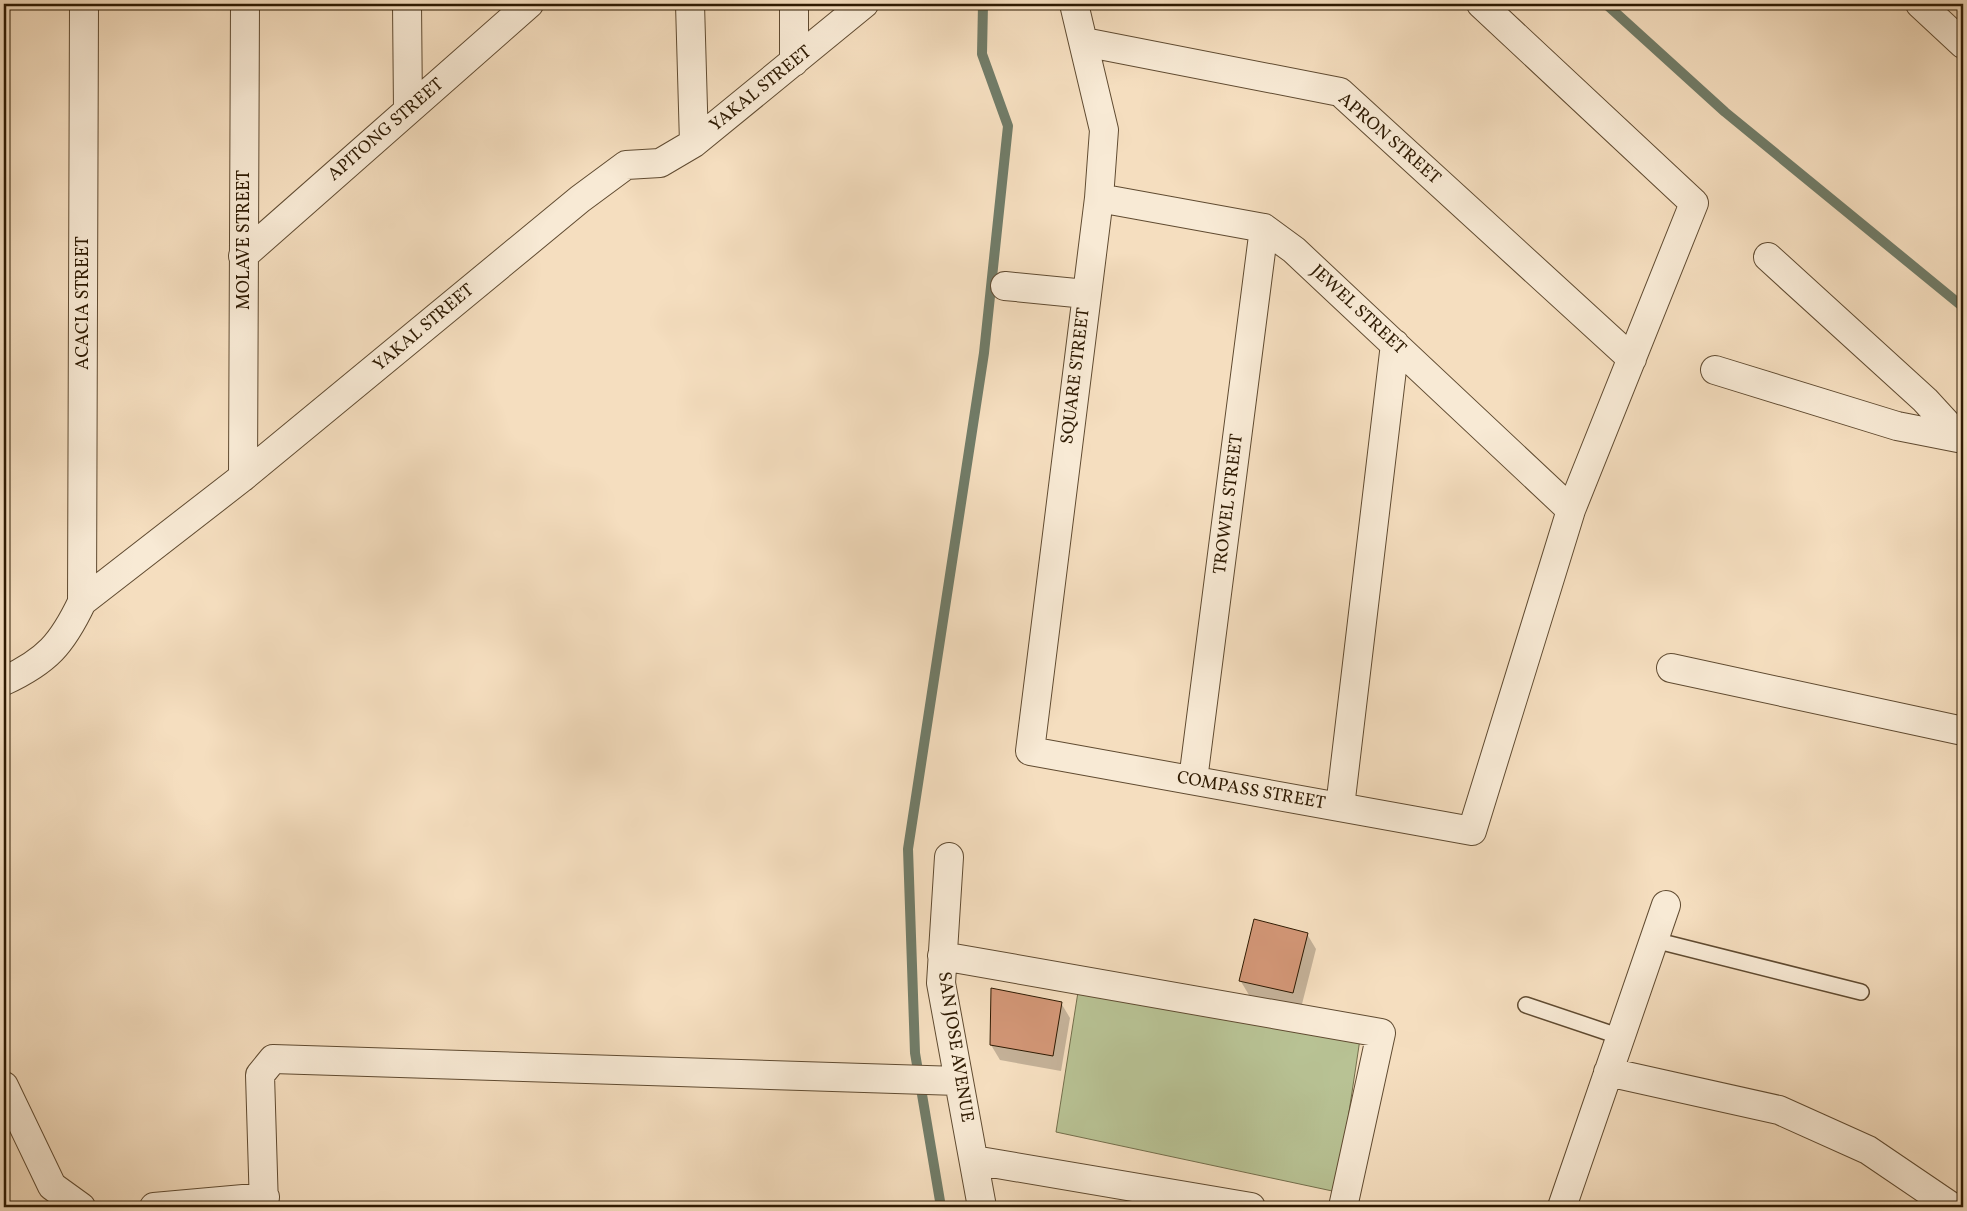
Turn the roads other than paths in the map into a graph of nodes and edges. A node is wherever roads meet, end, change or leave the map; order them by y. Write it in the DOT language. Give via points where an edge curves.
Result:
graph roads {
  1 [pos="84,4"];
  2 [pos="245,4"];
  3 [pos="407,4"];
  4 [pos="529,4"];
  5 [pos="690,4"];
  6 [pos="794,4"];
  7 [pos="864,4"];
  8 [pos="1074,4"];
  9 [pos="1482,4"];
  10 [pos="1920,4"];
  11 [pos="1084,42"];
  12 [pos="1963,44"];
  13 [pos="794,62"];
  14 [pos="408,110"];
  15 [pos="694,143"];
  16 [pos="1099,198"];
  17 [pos="1264,228"];
  18 [pos="243,256"];
  19 [pos="1768,258"];
  20 [pos="1005,286"];
  21 [pos="1086,294"];
  22 [pos="1395,344"];
  23 [pos="1632,359"];
  24 [pos="1716,370"];
  25 [pos="1961,438"];
  26 [pos="243,477"];
  27 [pos="1572,510"];
  28 [pos="82,602"];
  29 [pos="1671,668"];
  30 [pos="4,681"];
  31 [pos="1963,731"];
  32 [pos="1030,750"];
  33 [pos="1193,780"];
  34 [pos="1340,807"];
  35 [pos="948,857"];
  36 [pos="1666,905"];
  37 [pos="1654,940"];
  38 [pos="942,956"];
  39 [pos="1861,992"];
  40 [pos="1526,1005"];
  41 [pos="1621,1037"];
  42 [pos="1608,1072"];
  43 [pos="958,1081"];
  44 [pos="4,1086"];
  45 [pos="974,1160"];
  46 [pos="265,1202"];
  47 [pos="81,1207"];
  48 [pos="154,1207"];
  49 [pos="982,1207"];
  50 [pos="1251,1207"];
  51 [pos="1343,1207"];
  52 [pos="1562,1207"];
  53 [pos="1952,1207"];
  1 -- 28 [label="street, ACACIA STREET"];
  2 -- 18 [label="street, MOLAVE STREET"];
  3 -- 14 [label="street"];
  4 -- 14 [label="street, APITONG STREET"];
  5 -- 15 [label="street"];
  6 -- 13 [label="street"];
  7 -- 13 [label="street, YAKAL STREET"];
  8 -- 11 [label="street, SQUARE STREET"];
  9 -- 23 [label="street" via="1694,203"];
  10 -- 12 [label="street"];
  11 -- 16 [label="street, SQUARE STREET" via="1104,130"];
  11 -- 23 [label="street, APRON STREET" via="1340,92"];
  13 -- 15 [label="street, YAKAL STREET"];
  14 -- 18 [label="street, APITONG STREET"];
  15 -- 26 [label="street, YAKAL STREET" via="660,163 626,165 603,182"];
  16 -- 17 [label="street, JEWEL STREET"];
  16 -- 21 [label="street, SQUARE STREET"];
  17 -- 22 [label="street, JEWEL STREET" via="1294,250"];
  17 -- 33 [label="street, TROWEL STREET"];
  18 -- 26 [label="street, MOLAVE STREET"];
  19 -- 25 [label="street" via="1926,400"];
  20 -- 21 [label="street"];
  21 -- 32 [label="street, SQUARE STREET"];
  22 -- 27 [label="street, JEWEL STREET"];
  22 -- 34 [label="street"];
  23 -- 27 [label="street"];
  24 -- 25 [label="street" via="1897,426"];
  26 -- 28 [label="street, YAKAL STREET"];
  27 -- 34 [label="street, COMPASS STREET" via="1472,831"];
  28 -- 30 [label="street, YAKAL STREET" via="68,631 41,661"];
  29 -- 31 [label="street"];
  32 -- 33 [label="street, COMPASS STREET"];
  33 -- 34 [label="street, COMPASS STREET"];
  35 -- 38 [label="street, SAN JOSE AVENUE"];
  36 -- 37 [label="street"];
  37 -- 39 [label="lane"];
  37 -- 41 [label="street"];
  38 -- 43 [label="street, SAN JOSE AVENUE" via="941,984"];
  38 -- 51 [label="street" via="1382,1033"];
  40 -- 41 [label="lane"];
  41 -- 42 [label="street"];
  42 -- 52 [label="street"];
  42 -- 53 [label="street" via="1779,1110 1868,1150"];
  43 -- 45 [label="street, SAN JOSE AVENUE"];
  43 -- 46 [label="street" via="273,1059 260,1075"];
  44 -- 47 [label="street" via="52,1186"];
  45 -- 49 [label="street, SAN JOSE AVENUE"];
  45 -- 50 [label="street"];
  46 -- 48 [label="street"];
}
